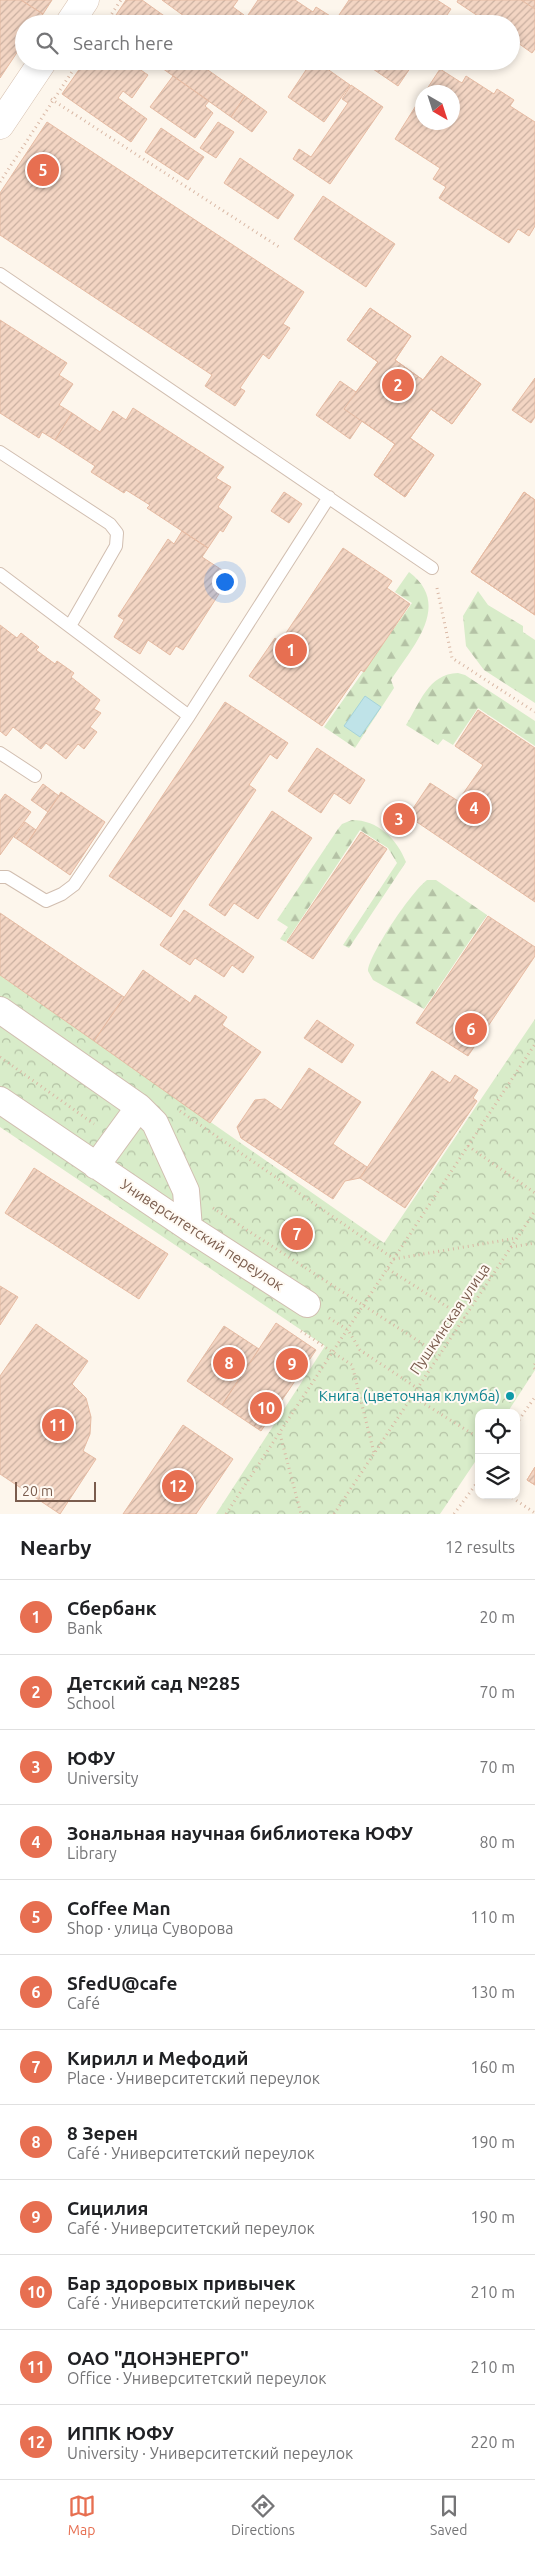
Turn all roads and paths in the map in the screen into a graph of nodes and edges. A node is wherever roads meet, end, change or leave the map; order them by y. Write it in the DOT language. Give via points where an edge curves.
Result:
graph roads {
  1 [pos="85,0"];
  2 [pos="121,0"];
  3 [pos="75,15"];
  4 [pos="111,15"];
  5 [pos="37,70"];
  6 [pos="73,70"];
  7 [pos="28,84"];
  8 [pos="53,100"];
  9 [pos="0,125"];
  10 [pos="0,182"];
  11 [pos="279,247"];
  12 [pos="0,274"];
  13 [pos="0,452"];
  14 [pos="329,497"];
  15 [pos="432,568"];
  16 [pos="0,574"];
  17 [pos="70,626"];
  18 [pos="535,712"];
  19 [pos="189,716"];
  20 [pos="0,753"];
  21 [pos="35,776"];
  22 [pos="0,877"];
  23 [pos="0,1010"];
  24 [pos="535,1044"];
  25 [pos="0,1057"];
  26 [pos="0,1100"];
  27 [pos="172,1106"];
  28 [pos="139,1107"];
  29 [pos="116,1139"];
  30 [pos="468,1146"];
  31 [pos="96,1166"];
  32 [pos="186,1191"];
  33 [pos="535,1194"];
  34 [pos="535,1210"];
  35 [pos="189,1228"];
  36 [pos="517,1238"];
  37 [pos="535,1243"];
  38 [pos="511,1247"];
  39 [pos="394,1259"];
  40 [pos="388,1269"];
  41 [pos="307,1304"];
  42 [pos="365,1306"];
  43 [pos="465,1318"];
  44 [pos="348,1330"];
  45 [pos="300,1331"];
  46 [pos="333,1352"];
  47 [pos="440,1354"];
  48 [pos="535,1364"];
  49 [pos="535,1369"];
  50 [pos="417,1388"];
  51 [pos="412,1396"];
  52 [pos="535,1397"];
  53 [pos="520,1418"];
  54 [pos="280,1433"];
  55 [pos="475,1435"];
  56 [pos="374,1453"];
  57 [pos="475,1485"];
  58 [pos="514,1499"];
  59 [pos="535,1513"];
  60 [pos="226,1514"];
  61 [pos="301,1514"];
  62 [pos="334,1514"];
  63 [pos="454,1514"];
  1 -- 3 [label="street"];
  2 -- 4 [label="path"];
  5 -- 7 [label="street"];
  6 -- 8 [label="path"];
  7 -- 8 [label="path"];
  7 -- 9 [label="street"];
  8 -- 10 [label="path"];
  8 -- 11 [label="path"];
  12 -- 14 [label="lane"];
  13 -- 17 [label="lane" via="110,524 117,533 116,546"];
  14 -- 15 [label="lane"];
  14 -- 19 [label="lane"];
  15 -- 18 [label="path" via="452,658"];
  16 -- 17 [label="lane"];
  17 -- 19 [label="lane"];
  19 -- 22 [label="lane" via="74,885 46,901 7,877"];
  20 -- 21 [label="lane"];
  23 -- 28 [label="street"];
  24 -- 30 [label="path"];
  25 -- 29 [label="path"];
  26 -- 31 [label="street, Университетский переулок"];
  27 -- 39 [label="path"];
  28 -- 29 [label="street"];
  28 -- 32 [label="street" via="155,1122"];
  29 -- 31 [label="street"];
  30 -- 33 [label="path"];
  30 -- 39 [label="path"];
  31 -- 35 [label="street, Университетский переулок"];
  32 -- 35 [label="street"];
  32 -- 42 [label="path, Университетский переулок"];
  34 -- 36 [label="path, Пушкинская улица"];
  35 -- 41 [label="street, Университетский переулок"];
  36 -- 38 [label="path, Пушкинская улица"];
  36 -- 39 [label="path"];
  37 -- 38 [label="path"];
  38 -- 43 [label="path, Пушкинская улица"];
  39 -- 40 [label="path"];
  40 -- 42 [label="path"];
  40 -- 43 [label="path"];
  41 -- 44 [label="path"];
  42 -- 44 [label="path"];
  42 -- 47 [label="path, Университетский переулок"];
  43 -- 47 [label="path, Пушкинская улица"];
  44 -- 46 [label="path"];
  44 -- 50 [label="path" via="360,1350"];
  45 -- 46 [label="path"];
  46 -- 54 [label="path"];
  46 -- 56 [label="path" via="352,1365"];
  47 -- 50 [label="path, Пушкинская улица"];
  48 -- 49 [label="path"];
  50 -- 51 [label="path, Пушкинская улица"];
  51 -- 55 [label="path"];
  51 -- 56 [label="path, Пушкинская улица"];
  52 -- 53 [label="path"];
  54 -- 60 [label="path"];
  54 -- 61 [label="path"];
  56 -- 62 [label="path, Пушкинская улица"];
  57 -- 63 [label="path"];
  58 -- 59 [label="path"];
}
